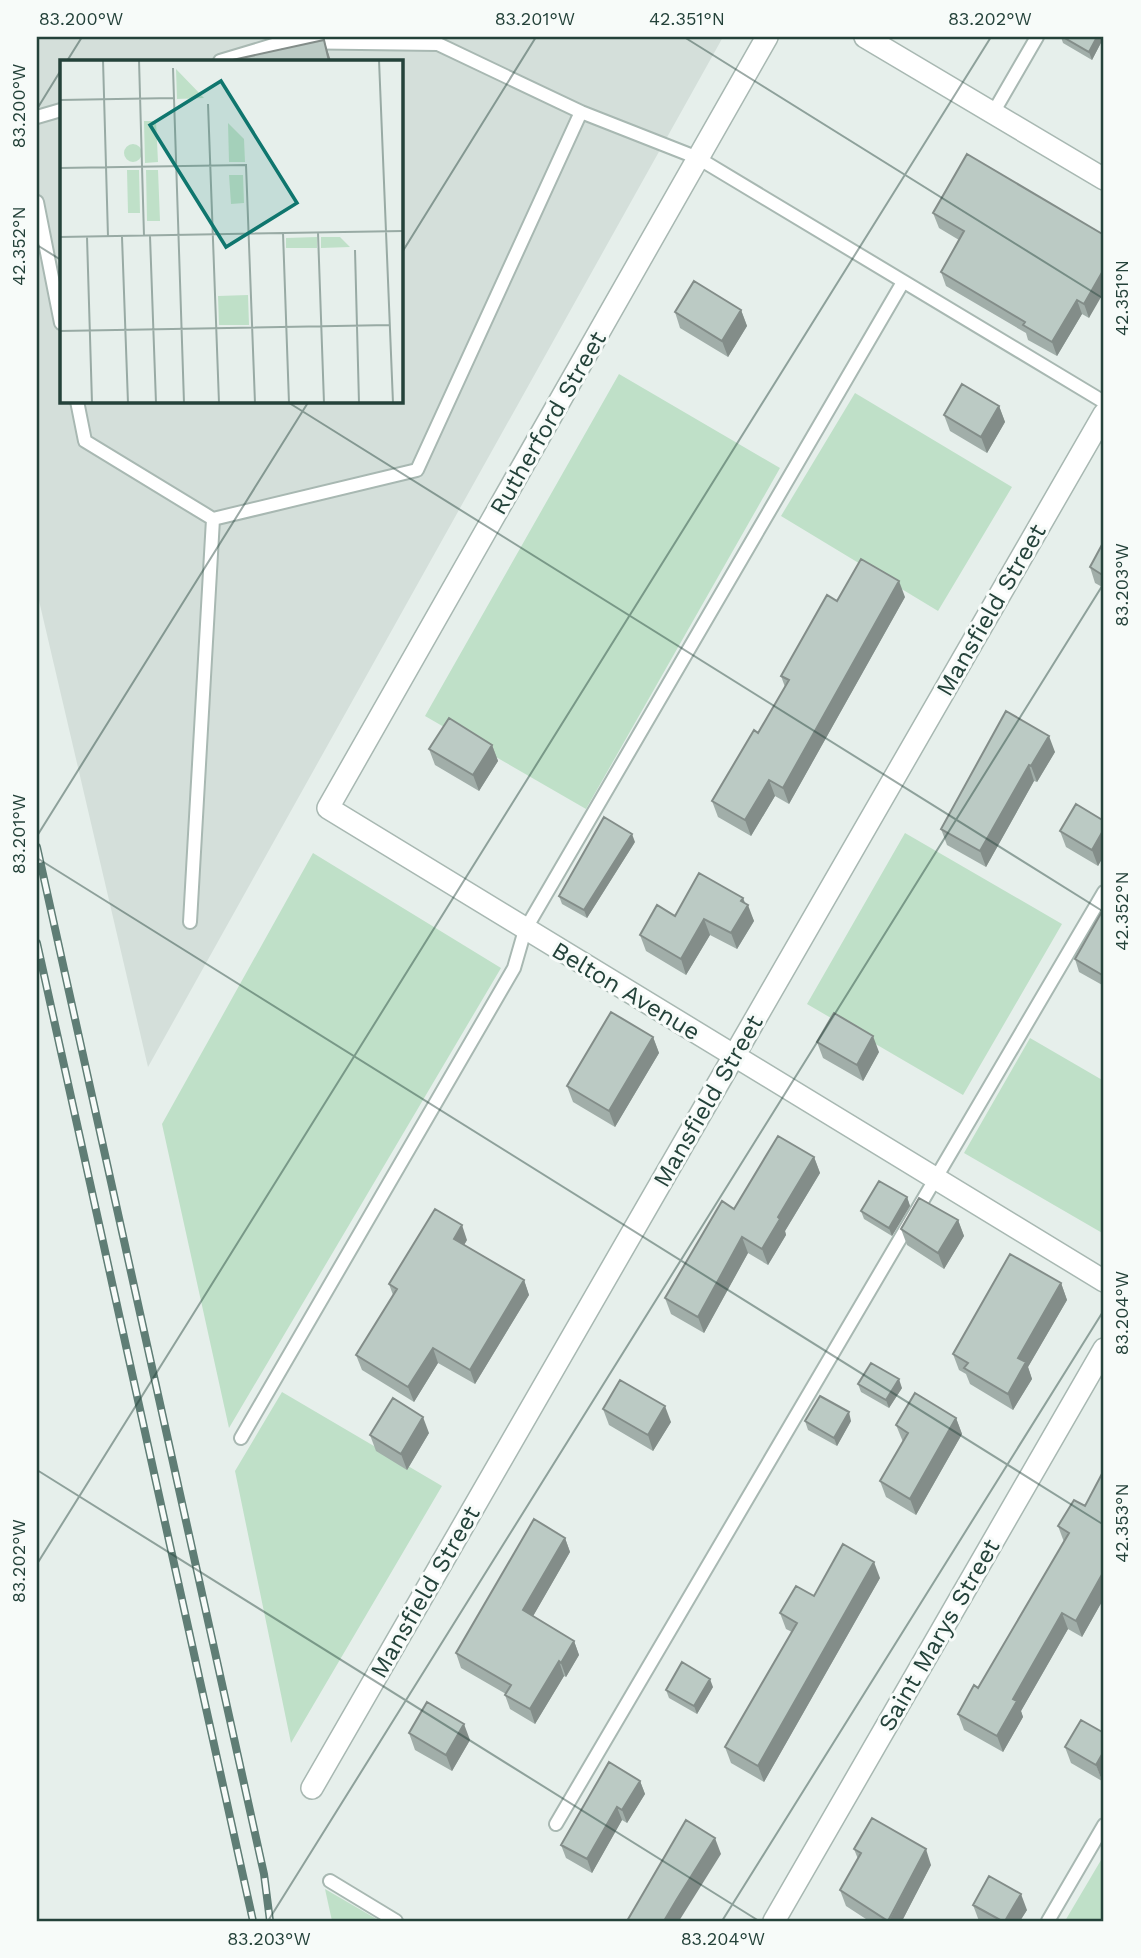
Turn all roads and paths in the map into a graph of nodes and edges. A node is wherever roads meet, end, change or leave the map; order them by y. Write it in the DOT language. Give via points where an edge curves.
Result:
graph roads {
  1 [pos="767,37"];
  2 [pos="865,37"];
  3 [pos="1037,37"];
  4 [pos="284,39"];
  5 [pos="223,60"];
  6 [pos="60,110"];
  7 [pos="581,112"];
  8 [pos="993,113"];
  9 [pos="37,117"];
  10 [pos="698,158"];
  11 [pos="1104,179"];
  12 [pos="37,202"];
  13 [pos="903,282"];
  14 [pos="60,318"];
  15 [pos="77,402"];
  16 [pos="1104,402"];
  17 [pos="1104,414"];
  18 [pos="214,519"];
  19 [pos="328,808"];
  20 [pos="1104,892"];
  21 [pos="190,922"];
  22 [pos="525,930"];
  23 [pos="733,1057"];
  24 [pos="937,1180"];
  25 [pos="1104,1281"];
  26 [pos="1104,1349"];
  27 [pos="241,1438"];
  28 [pos="312,1788"];
  29 [pos="556,1824"];
  30 [pos="1104,1825"];
  31 [pos="330,1881"];
  32 [pos="397,1921"];
  33 [pos="774,1921"];
  34 [pos="1048,1921"];
  1 -- 10 [label="street, Rutherford Street"];
  2 -- 8 [label="street"];
  3 -- 8 [label="lane"];
  4 -- 5 [label="lane"];
  4 -- 7 [label="lane" via="438,44"];
  6 -- 9 [label="lane"];
  7 -- 10 [label="lane"];
  7 -- 18 [label="lane" via="417,470"];
  8 -- 11 [label="street"];
  10 -- 13 [label="lane"];
  10 -- 19 [label="street, Rutherford Street"];
  12 -- 14 [label="lane"];
  13 -- 16 [label="lane"];
  13 -- 22 [label="lane"];
  15 -- 18 [label="lane" via="85,441"];
  17 -- 23 [label="street, Mansfield Street"];
  18 -- 21 [label="lane"];
  19 -- 22 [label="street, Belton Avenue"];
  20 -- 24 [label="lane"];
  22 -- 23 [label="street, Belton Avenue"];
  22 -- 27 [label="lane" via="514,968"];
  23 -- 24 [label="street, Belton Avenue"];
  23 -- 28 [label="street, Mansfield Street"];
  24 -- 25 [label="street, Belton Avenue"];
  24 -- 29 [label="lane"];
  26 -- 33 [label="street, Saint Marys Street"];
  30 -- 34 [label="lane"];
  31 -- 32 [label="lane"];
}
